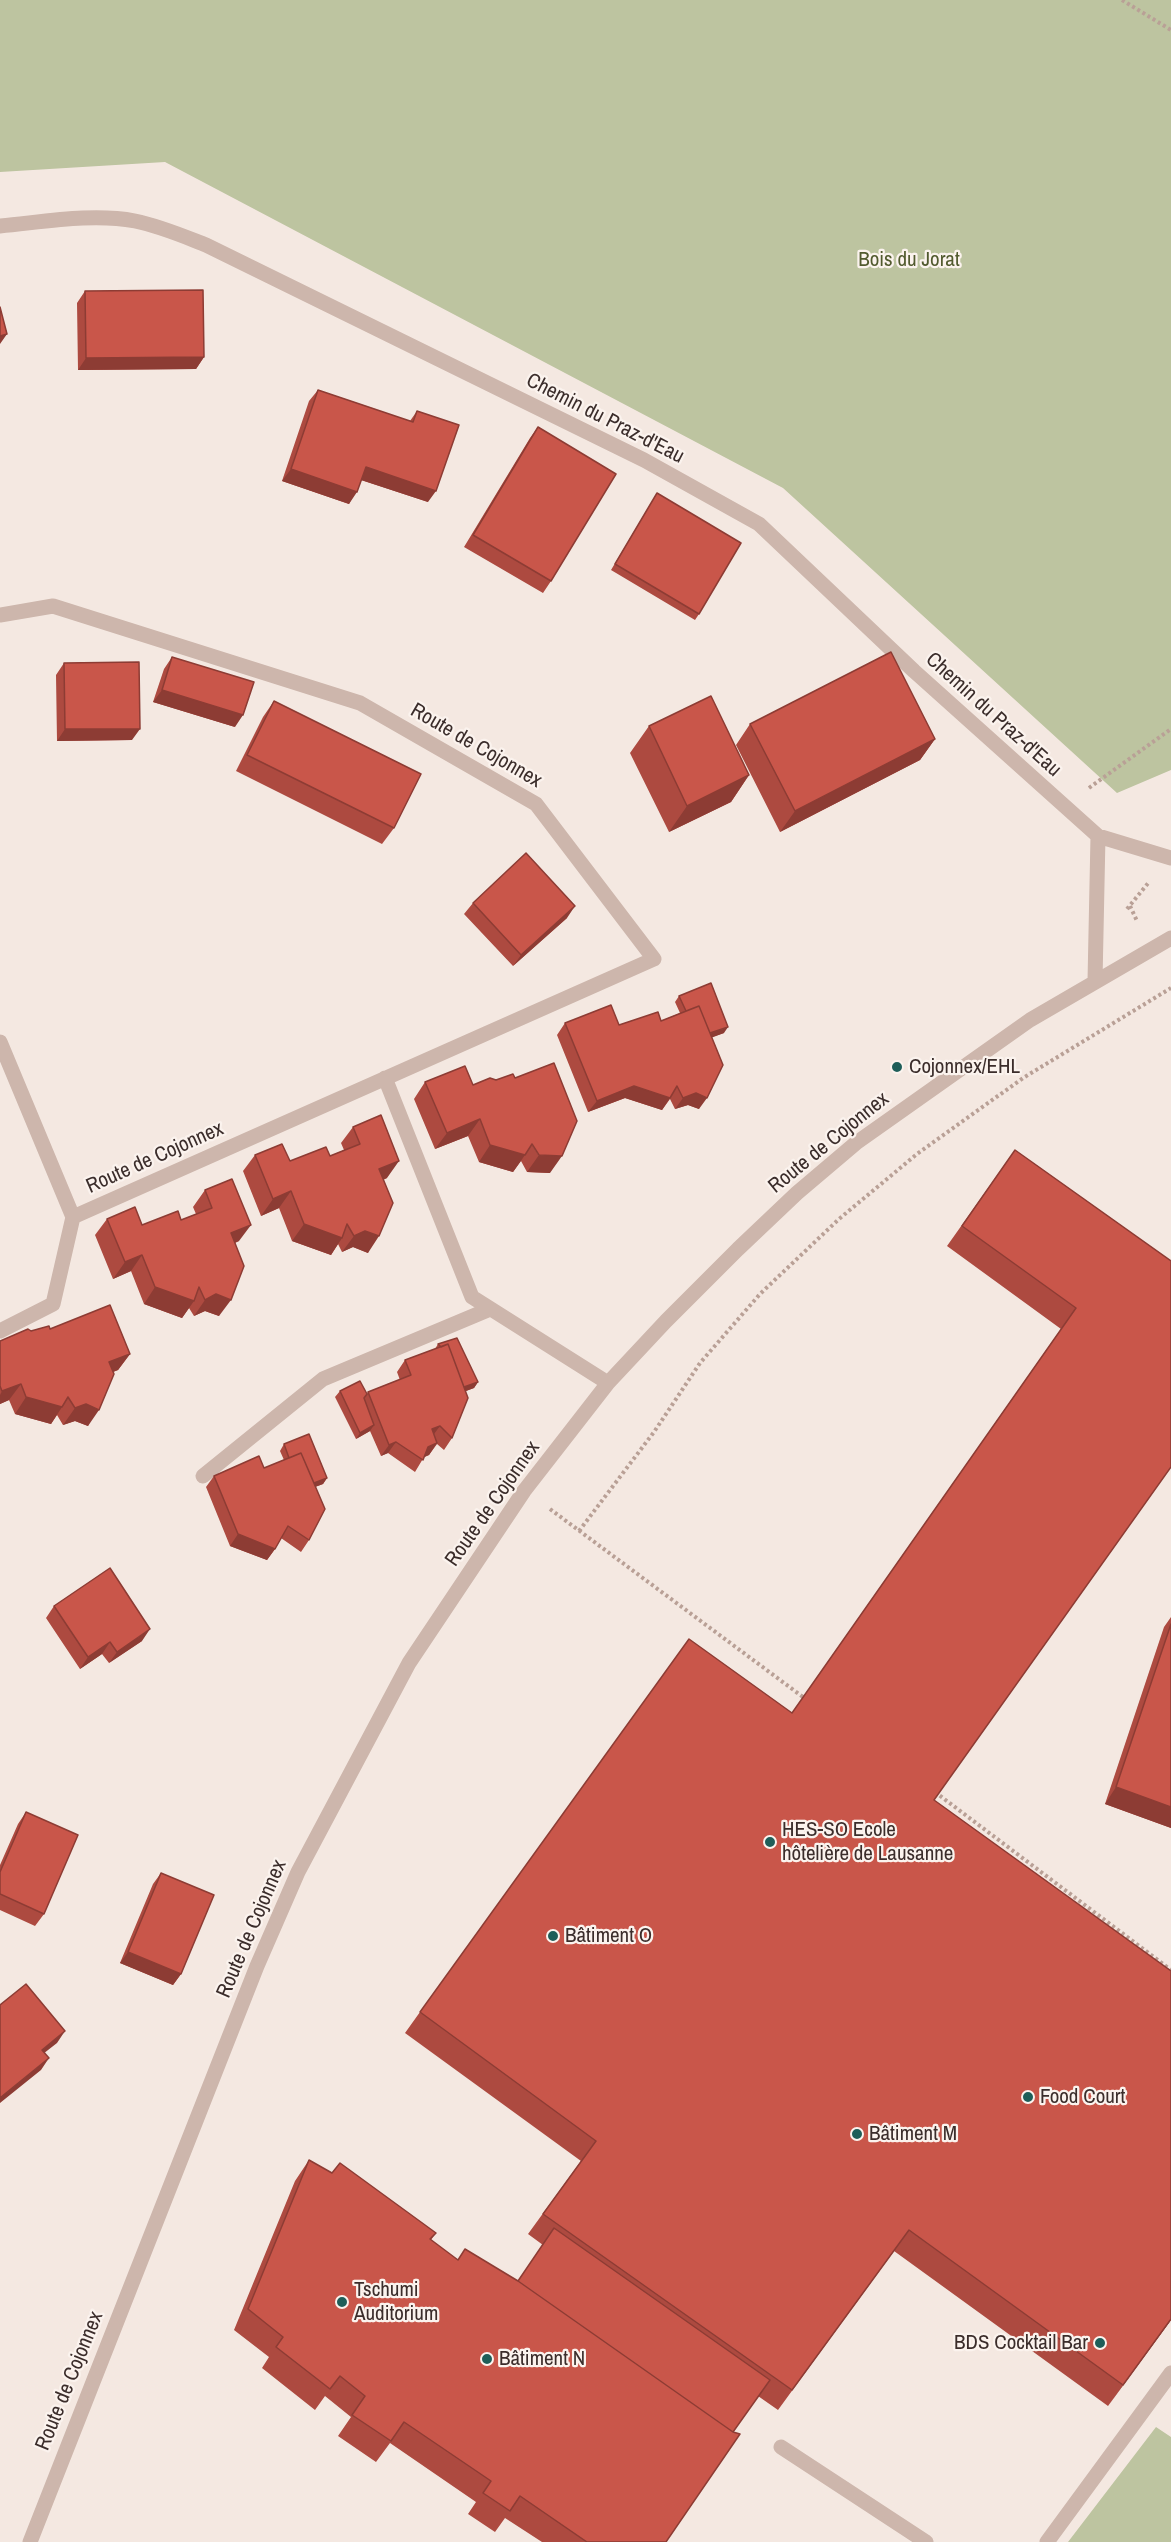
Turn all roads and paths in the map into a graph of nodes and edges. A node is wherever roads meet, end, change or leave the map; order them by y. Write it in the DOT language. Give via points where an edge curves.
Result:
graph roads {
  1 [pos="1122,0"];
  2 [pos="1171,30"];
  3 [pos="0,226"];
  4 [pos="0,615"];
  5 [pos="1171,729"];
  6 [pos="1064,807"];
  7 [pos="1098,836"];
  8 [pos="1171,858"];
  9 [pos="1151,880"];
  10 [pos="1130,906"];
  11 [pos="1124,912"];
  12 [pos="1137,921"];
  13 [pos="1171,938"];
  14 [pos="1095,981"];
  15 [pos="1171,988"];
  16 [pos="0,1042"];
  17 [pos="385,1078"];
  18 [pos="73,1217"];
  19 [pos="490,1309"];
  20 [pos="0,1331"];
  21 [pos="608,1383"];
  22 [pos="203,1476"];
  23 [pos="550,1509"];
  24 [pos="579,1531"];
  25 [pos="813,1704"];
  26 [pos="928,1788"];
  27 [pos="1171,1970"];
  28 [pos="1171,2373"];
  29 [pos="781,2446"];
  30 [pos="30,2542"];
  31 [pos="926,2542"];
  32 [pos="1047,2542"];
  1 -- 2 [label="path"];
  3 -- 6 [label="street, Chemin du Praz-d'Eau" via="92,219 134,221 168,230 206,244 644,460 759,524"];
  4 -- 17 [label="street, Route de Cojonnex" via="53,606 360,703 536,804 654,959"];
  5 -- 6 [label="path"];
  6 -- 7 [label="street, Chemin du Praz-d'Eau"];
  7 -- 8 [label="street, Chemin du Praz-d'Eau"];
  7 -- 14 [label="street"];
  9 -- 10 [label="path"];
  10 -- 11 [label="path"];
  10 -- 12 [label="path"];
  13 -- 14 [label="street, Route de Cojonnex"];
  14 -- 21 [label="street, Route de Cojonnex" via="1030,1020 856,1143 738,1249"];
  15 -- 24 [label="path" via="1023,1078 917,1154 839,1219 760,1294 700,1363"];
  16 -- 18 [label="street, Route de Cojonnex"];
  17 -- 18 [label="street, Route de Cojonnex"];
  17 -- 19 [label="street" via="472,1297"];
  18 -- 20 [label="street, Route de Cojonnex" via="53,1304"];
  19 -- 21 [label="street"];
  19 -- 22 [label="street" via="323,1379"];
  21 -- 30 [label="street, Route de Cojonnex" via="524,1491 410,1663 298,1872"];
  23 -- 24 [label="path"];
  24 -- 25 [label="path"];
  26 -- 27 [label="path"];
  28 -- 32 [label="street"];
  29 -- 31 [label="street"];
}
